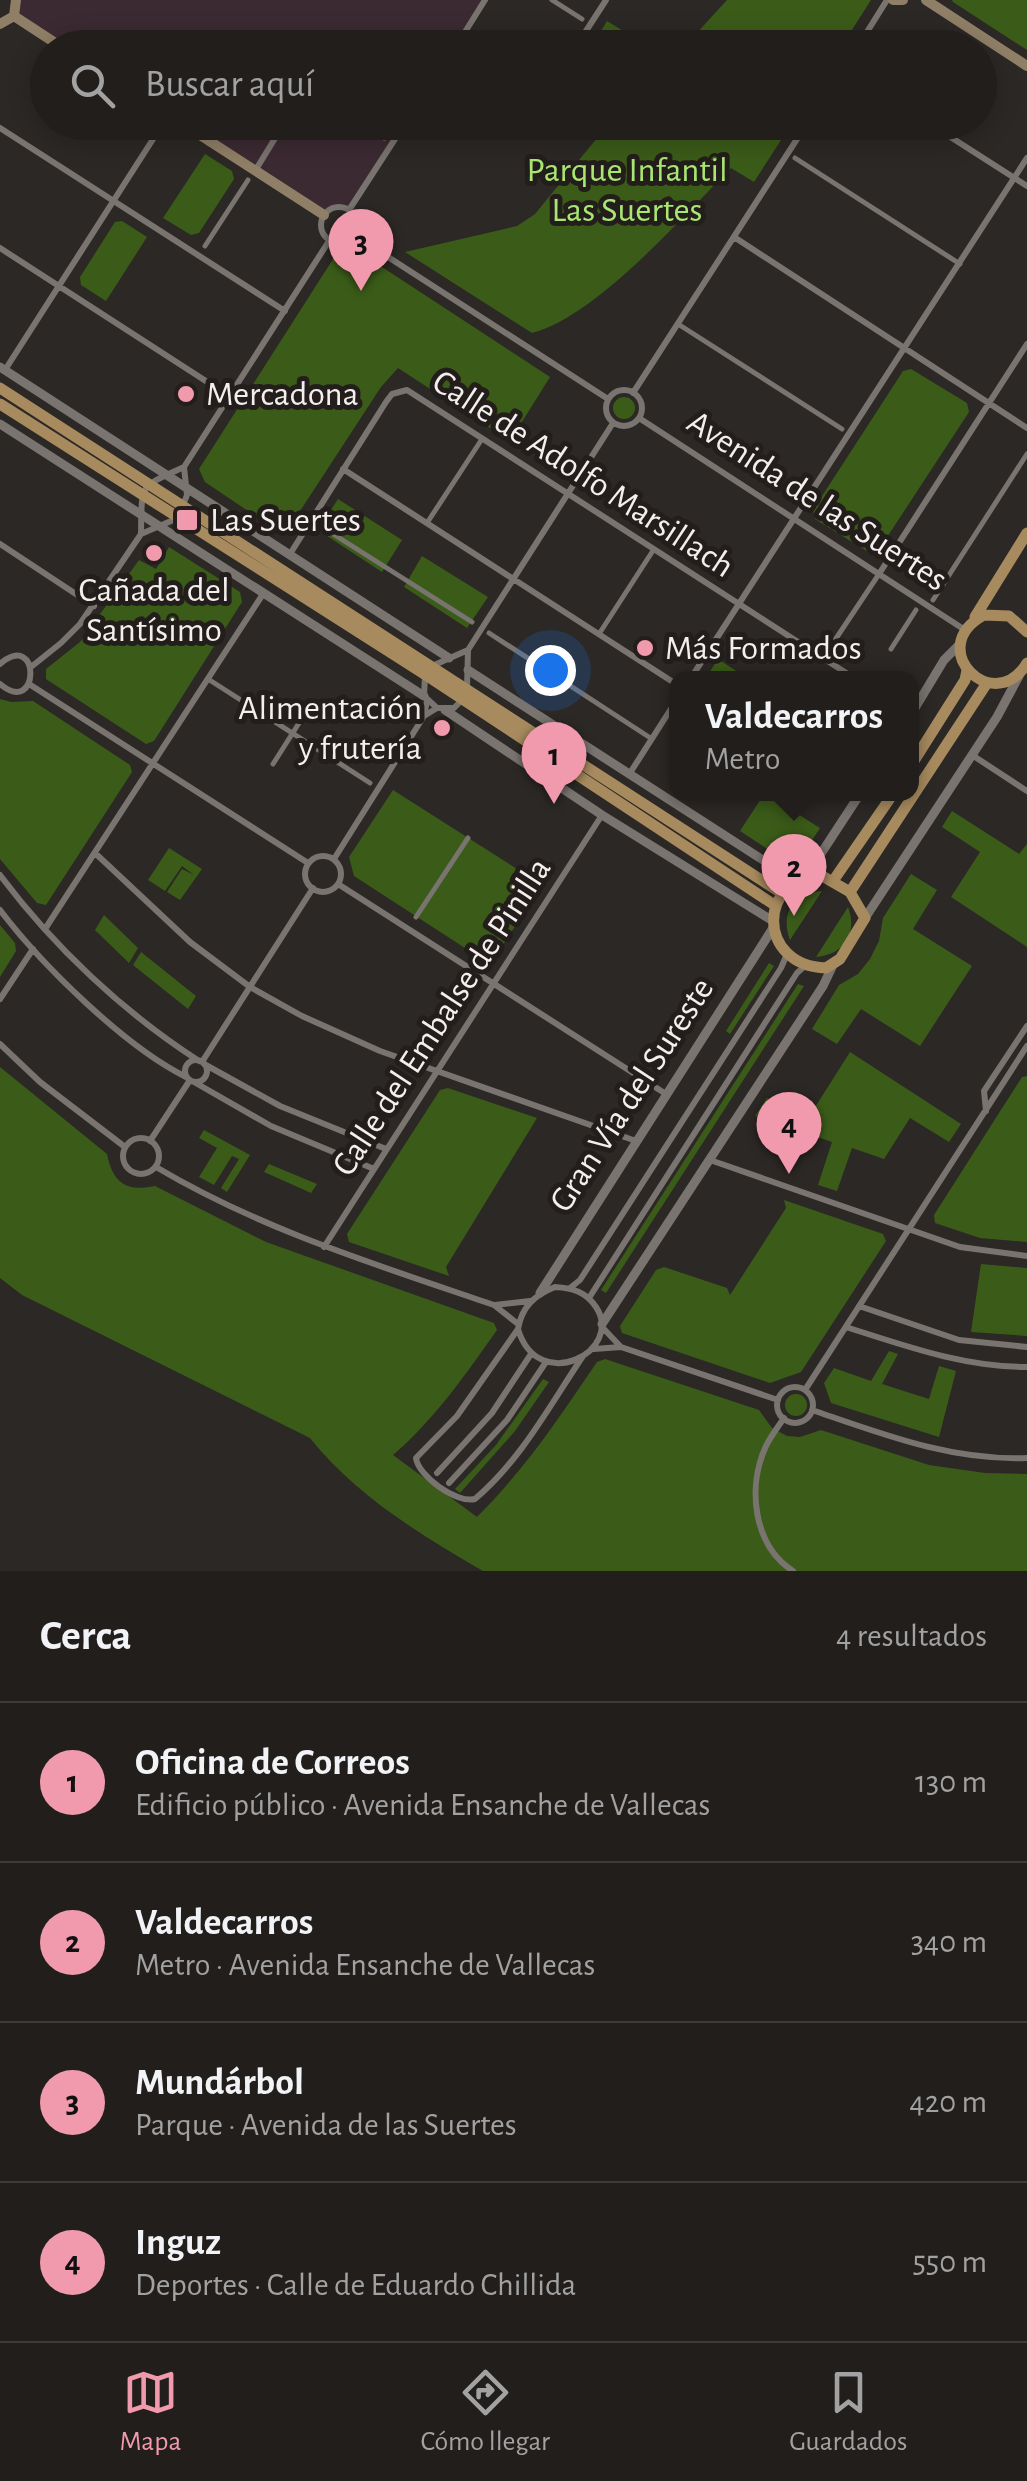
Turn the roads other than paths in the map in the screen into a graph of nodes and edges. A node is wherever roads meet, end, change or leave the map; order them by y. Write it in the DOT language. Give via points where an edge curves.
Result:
graph roads {
  1 [pos="16,0"];
  2 [pos="485,0"];
  3 [pos="552,0"];
  4 [pos="606,0"];
  5 [pos="890,0"];
  6 [pos="903,0"];
  7 [pos="926,0"];
  8 [pos="940,0"];
  9 [pos="948,14"];
  10 [pos="14,16"];
  11 [pos="582,19"];
  12 [pos="0,24"];
  13 [pos="36,30"];
  14 [pos="466,30"];
  15 [pos="587,30"];
  16 [pos="869,30"];
  17 [pos="972,30"];
  18 [pos="997,46"];
  19 [pos="1027,66"];
  20 [pos="0,128"];
  21 [pos="153,140"];
  22 [pos="204,140"];
  23 [pos="274,140"];
  24 [pos="394,140"];
  25 [pos="796,140"];
  26 [pos="955,140"];
  27 [pos="796,158"];
  28 [pos="1027,158"];
  29 [pos="252,175"];
  30 [pos="1014,178"];
  31 [pos="1027,186"];
  32 [pos="114,201"];
  33 [pos="349,210"];
  34 [pos="324,216"];
  35 [pos="354,235"];
  36 [pos="734,237"];
  37 [pos="330,241"];
  38 [pos="206,246"];
  39 [pos="0,248"];
  40 [pos="960,264"];
  41 [pos="59,286"];
  42 [pos="285,310"];
  43 [pos="678,324"];
  44 [pos="1027,344"];
  45 [pos="905,348"];
  46 [pos="3,369"];
  47 [pos="0,388"];
  48 [pos="634,393"];
  49 [pos="229,396"];
  50 [pos="608,399"];
  51 [pos="989,403"];
  52 [pos="0,404"];
  53 [pos="639,418"];
  54 [pos="614,423"];
  55 [pos="0,424"];
  56 [pos="1027,428"];
  57 [pos="842,429"];
  58 [pos="482,439"];
  59 [pos="1027,454"];
  60 [pos="184,467"];
  61 [pos="342,469"];
  62 [pos="164,474"];
  63 [pos="185,488"];
  64 [pos="145,490"];
  65 [pos="568,494"];
  66 [pos="141,512"];
  67 [pos="181,512"];
  68 [pos="312,520"];
  69 [pos="795,520"];
  70 [pos="428,523"];
  71 [pos="160,526"];
  72 [pos="1027,533"];
  73 [pos="141,534"];
  74 [pos="0,544"];
  75 [pos="654,549"];
  76 [pos="290,554"];
  77 [pos="879,574"];
  78 [pos="514,579"];
  79 [pos="262,594"];
  80 [pos="933,600"];
  81 [pos="740,604"];
  82 [pos="94,606"];
  83 [pos="916,610"];
  84 [pos="472,622"];
  85 [pos="966,632"];
  86 [pos="1027,632"];
  87 [pos="489,633"];
  88 [pos="599,634"];
  89 [pos="891,649"];
  90 [pos="468,650"];
  91 [pos="449,658"];
  92 [pos="823,658"];
  93 [pos="0,664"];
  94 [pos="31,667"];
  95 [pos="1025,669"];
  96 [pos="429,670"];
  97 [pos="468,670"];
  98 [pos="967,670"];
  99 [pos="696,671"];
  100 [pos="843,671"];
  101 [pos="208,679"];
  102 [pos="669,679"];
  103 [pos="987,683"];
  104 [pos="0,684"];
  105 [pos="29,684"];
  106 [pos="464,694"];
  107 [pos="426,698"];
  108 [pos="919,701"];
  109 [pos="313,702"];
  110 [pos="441,709"];
  111 [pos="669,711"];
  112 [pos="424,716"];
  113 [pos="292,734"];
  114 [pos="652,738"];
  115 [pos="919,753"];
  116 [pos="972,755"];
  117 [pos="154,763"];
  118 [pos="273,764"];
  119 [pos="630,773"];
  120 [pos="370,783"];
  121 [pos="919,787"];
  122 [pos="1027,791"];
  123 [pos="669,797"];
  124 [pos="675,801"];
  125 [pos="855,801"];
  126 [pos="888,801"];
  127 [pos="910,801"];
  128 [pos="602,815"];
  129 [pos="468,838"];
  130 [pos="94,853"];
  131 [pos="334,859"];
  132 [pos="308,863"];
  133 [pos="0,875"];
  134 [pos="801,880"];
  135 [pos="833,881"];
  136 [pos="338,884"];
  137 [pos="313,888"];
  138 [pos="850,892"];
  139 [pos="783,894"];
  140 [pos="776,906"];
  141 [pos="0,910"];
  142 [pos="416,917"];
  143 [pos="866,918"];
  144 [pos="773,924"];
  145 [pos="45,930"];
  146 [pos="32,948"];
  147 [pos="787,954"];
  148 [pos="806,965"];
  149 [pos="832,966"];
  150 [pos="494,983"];
  151 [pos="250,987"];
  152 [pos="0,999"];
  153 [pos="1027,1026"];
  154 [pos="0,1044"];
  155 [pos="1027,1046"];
  156 [pos="1024,1059"];
  157 [pos="202,1063"];
  158 [pos="439,1072"];
  159 [pos="190,1079"];
  160 [pos="666,1094"];
  161 [pos="986,1111"];
  162 [pos="636,1141"];
  163 [pos="150,1142"];
  164 [pos="356,1146"];
  165 [pos="126,1147"];
  166 [pos="386,1150"];
  167 [pos="347,1158"];
  168 [pos="710,1160"];
  169 [pos="156,1166"];
  170 [pos="374,1169"];
  171 [pos="909,1228"];
  172 [pos="324,1247"];
  173 [pos="1027,1256"];
  174 [pos="570,1288"];
  175 [pos="540,1293"];
  176 [pos="589,1298"];
  177 [pos="530,1301"];
  178 [pos="494,1304"];
  179 [pos="859,1306"];
  180 [pos="518,1326"];
  181 [pos="603,1326"];
  182 [pos="846,1327"];
  183 [pos="621,1347"];
  184 [pos="1027,1347"];
  185 [pos="531,1354"];
  186 [pos="585,1354"];
  187 [pos="546,1362"];
  188 [pos="1027,1367"];
  189 [pos="805,1390"];
  190 [pos="778,1400"];
  191 [pos="812,1410"];
  192 [pos="784,1418"];
  193 [pos="1027,1458"];
  194 [pos="437,1473"];
  195 [pos="449,1483"];
  196 [pos="793,1571"];
  1 -- 10 [label="main road"];
  2 -- 14 [label="street"];
  3 -- 11 [label="street"];
  4 -- 15 [label="street"];
  5 -- 6 [label="main road"];
  5 -- 16 [label="street"];
  7 -- 9 [label="main road"];
  8 -- 9 [label="street"];
  9 -- 17 [label="main road"];
  10 -- 12 [label="main road"];
  10 -- 13 [label="main road"];
  18 -- 19 [label="main road"];
  20 -- 32 [label="street"];
  21 -- 32 [label="street"];
  22 -- 29 [label="main road"];
  23 -- 29 [label="street"];
  24 -- 33 [label="street"];
  25 -- 36 [label="street"];
  26 -- 30 [label="street"];
  27 -- 40 [label="street"];
  28 -- 30 [label="street"];
  29 -- 34 [label="main road"];
  29 -- 38 [label="street"];
  30 -- 31 [label="street"];
  30 -- 40 [label="street"];
  32 -- 41 [label="street"];
  32 -- 42 [label="street"];
  33 -- 34 [label="street"];
  33 -- 35 [label="street" via="357,222"];
  34 -- 37 [label="street" via="322,230"];
  35 -- 37 [label="street" via="344,243"];
  35 -- 50 [label="street"];
  36 -- 43 [label="street"];
  36 -- 45 [label="street"];
  37 -- 42 [label="street"];
  39 -- 41 [label="street"];
  40 -- 45 [label="street"];
  41 -- 46 [label="street"];
  41 -- 49 [label="street"];
  42 -- 49 [label="street"];
  43 -- 48 [label="street"];
  43 -- 57 [label="street"];
  44 -- 51 [label="street"];
  45 -- 51 [label="street"];
  45 -- 69 [label="street"];
  46 -- 62 [label="street"];
  47 -- 64 [label="main road"];
  48 -- 50 [label="street" via="620,391"];
  48 -- 53 [label="street"];
  49 -- 60 [label="street"];
  50 -- 54 [label="street"];
  51 -- 56 [label="street"];
  51 -- 77 [label="street"];
  52 -- 64 [label="main road"];
  53 -- 54 [label="street" via="628,426"];
  53 -- 69 [label="street, Avenida de las Suertes"];
  54 -- 65 [label="street"];
  55 -- 66 [label="street"];
  58 -- 61 [label="street, Calle de Adolfo Marsillach" via="400,390"];
  58 -- 65 [label="street, Calle de Adolfo Marsillach"];
  58 -- 70 [label="street"];
  59 -- 80 [label="street"];
  60 -- 62 [label="street"];
  60 -- 63 [label="street"];
  61 -- 68 [label="street, Calle de Adolfo Marsillach"];
  61 -- 70 [label="street"];
  62 -- 63 [label="street"];
  62 -- 64 [label="street"];
  63 -- 67 [label="street"];
  63 -- 76 [label="street"];
  64 -- 66 [label="street"];
  64 -- 67 [label="main road"];
  65 -- 75 [label="street, Calle de Adolfo Marsillach"];
  65 -- 78 [label="street"];
  66 -- 71 [label="street"];
  66 -- 73 [label="street"];
  67 -- 71 [label="street"];
  67 -- 96 [label="main road"];
  68 -- 76 [label="street, Calle de Adolfo Marsillach"];
  68 -- 84 [label="street"];
  69 -- 77 [label="street, Avenida de las Suertes"];
  69 -- 81 [label="street"];
  70 -- 78 [label="street"];
  71 -- 73 [label="street"];
  71 -- 79 [label="street"];
  72 -- 85 [label="main road"];
  73 -- 82 [label="street"];
  74 -- 82 [label="street"];
  75 -- 81 [label="street, Calle de Adolfo Marsillach"];
  75 -- 88 [label="street"];
  76 -- 91 [label="street"];
  77 -- 85 [label="street, Avenida de las Suertes"];
  77 -- 92 [label="street"];
  78 -- 88 [label="street"];
  78 -- 90 [label="street"];
  79 -- 101 [label="street"];
  79 -- 107 [label="street"];
  81 -- 92 [label="street, Calle de Adolfo Marsillach"];
  81 -- 99 [label="street"];
  82 -- 94 [label="street"];
  83 -- 89 [label="street"];
  85 -- 86 [label="main road" via="984,615 1009,616"];
  85 -- 98 [label="main road" via="961,658"];
  85 -- 108 [label="street"];
  87 -- 114 [label="street"];
  88 -- 102 [label="street"];
  90 -- 91 [label="street"];
  90 -- 97 [label="street"];
  91 -- 96 [label="street"];
  91 -- 97 [label="street"];
  92 -- 100 [label="street, Calle de Adolfo Marsillach"];
  93 -- 94 [label="street" via="18,656"];
  94 -- 105 [label="street"];
  95 -- 103 [label="main road" via="1001,684"];
  95 -- 116 [label="street"];
  96 -- 106 [label="main road"];
  96 -- 107 [label="street"];
  97 -- 106 [label="street"];
  97 -- 119 [label="street"];
  98 -- 103 [label="main road"];
  98 -- 115 [label="main road"];
  101 -- 113 [label="street"];
  101 -- 117 [label="street"];
  103 -- 121 [label="main road"];
  104 -- 105 [label="street" via="16,692"];
  105 -- 117 [label="street"];
  106 -- 110 [label="street" via="454,708"];
  106 -- 139 [label="main road"];
  106 -- 140 [label="main road"];
  107 -- 110 [label="street"];
  107 -- 112 [label="street"];
  109 -- 113 [label="street"];
  110 -- 112 [label="street"];
  110 -- 128 [label="street"];
  111 -- 114 [label="street"];
  112 -- 131 [label="street"];
  113 -- 118 [label="street"];
  113 -- 120 [label="street"];
  114 -- 119 [label="street"];
  116 -- 122 [label="street"];
  116 -- 143 [label="street"];
  117 -- 130 [label="street"];
  117 -- 132 [label="street"];
  119 -- 123 [label="street"];
  124 -- 134 [label="street"];
  125 -- 134 [label="street"];
  126 -- 135 [label="main road"];
  127 -- 138 [label="main road"];
  128 -- 144 [label="street"];
  128 -- 150 [label="street, Calle del Embalse de Pinilla"];
  129 -- 142 [label="street"];
  130 -- 145 [label="street"];
  130 -- 151 [label="street"];
  131 -- 132 [label="street" via="319,856"];
  131 -- 136 [label="street"];
  132 -- 137 [label="street"];
  133 -- 145 [label="street"];
  134 -- 135 [label="main road"];
  134 -- 139 [label="main road"];
  135 -- 138 [label="main road"];
  136 -- 137 [label="street" via="324,892"];
  136 -- 150 [label="street"];
  137 -- 151 [label="street"];
  138 -- 143 [label="main road"];
  139 -- 140 [label="main road"];
  140 -- 144 [label="main road"];
  141 -- 146 [label="street"];
  143 -- 149 [label="main road"];
  144 -- 147 [label="main road"];
  144 -- 160 [label="street, Gran Vía del Sureste"];
  145 -- 157 [label="street" via="110,994"];
  146 -- 152 [label="street"];
  146 -- 159 [label="street" via="114,1026"];
  147 -- 148 [label="main road"];
  147 -- 174 [label="street, Gran Vía del Sureste"];
  148 -- 149 [label="main road"];
  148 -- 176 [label="street, Gran Vía del Sureste"];
  149 -- 168 [label="street"];
  150 -- 158 [label="street, Calle del Embalse de Pinilla"];
  150 -- 160 [label="street"];
  151 -- 157 [label="street"];
  151 -- 158 [label="street" via="338,1033"];
  153 -- 161 [label="street" via="984,1091"];
  154 -- 165 [label="street"];
  155 -- 156 [label="street"];
  156 -- 161 [label="street"];
  157 -- 159 [label="street" via="205,1077"];
  157 -- 159 [label="street" via="186,1066"];
  157 -- 164 [label="street"];
  158 -- 162 [label="street"];
  158 -- 166 [label="street, Calle del Embalse de Pinilla"];
  159 -- 163 [label="street"];
  159 -- 167 [label="street" via="271,1126"];
  160 -- 162 [label="street, Gran Vía del Sureste"];
  161 -- 171 [label="street"];
  162 -- 175 [label="street, Gran Vía del Sureste"];
  163 -- 165 [label="street" via="135,1139"];
  163 -- 169 [label="street" via="158,1151"];
  164 -- 166 [label="street"];
  164 -- 167 [label="street"];
  165 -- 169 [label="street" via="122,1159 128,1170 140,1174"];
  166 -- 170 [label="street, Calle del Embalse de Pinilla"];
  167 -- 170 [label="street"];
  168 -- 171 [label="street"];
  168 -- 181 [label="street"];
  169 -- 172 [label="street" via="214,1200"];
  170 -- 172 [label="street, Calle del Embalse de Pinilla"];
  171 -- 173 [label="street" via="960,1247"];
  171 -- 179 [label="street"];
  172 -- 178 [label="street"];
  174 -- 175 [label="street"];
  174 -- 176 [label="street"];
  175 -- 177 [label="street"];
  176 -- 181 [label="street"];
  177 -- 178 [label="street"];
  177 -- 180 [label="street"];
  178 -- 180 [label="street"];
  179 -- 182 [label="street"];
  179 -- 184 [label="street" via="960,1340"];
  180 -- 185 [label="street"];
  180 -- 186 [label="street" via="456,1416 416,1458 420,1471 458,1499 475,1499 502,1472"];
  181 -- 183 [label="street"];
  181 -- 186 [label="street"];
  182 -- 188 [label="street" via="940,1357"];
  182 -- 189 [label="street"];
  183 -- 186 [label="street"];
  183 -- 190 [label="street"];
  185 -- 187 [label="street"];
  185 -- 194 [label="street" via="492,1413"];
  186 -- 187 [label="street" via="567,1363"];
  187 -- 195 [label="street" via="507,1420"];
  189 -- 190 [label="street" via="789,1388"];
  189 -- 191 [label="street"];
  190 -- 192 [label="street"];
  191 -- 192 [label="street" via="800,1422"];
  191 -- 193 [label="street" via="915,1445"];
  192 -- 196 [label="street" via="763,1455 756,1506 764,1539"];
}
